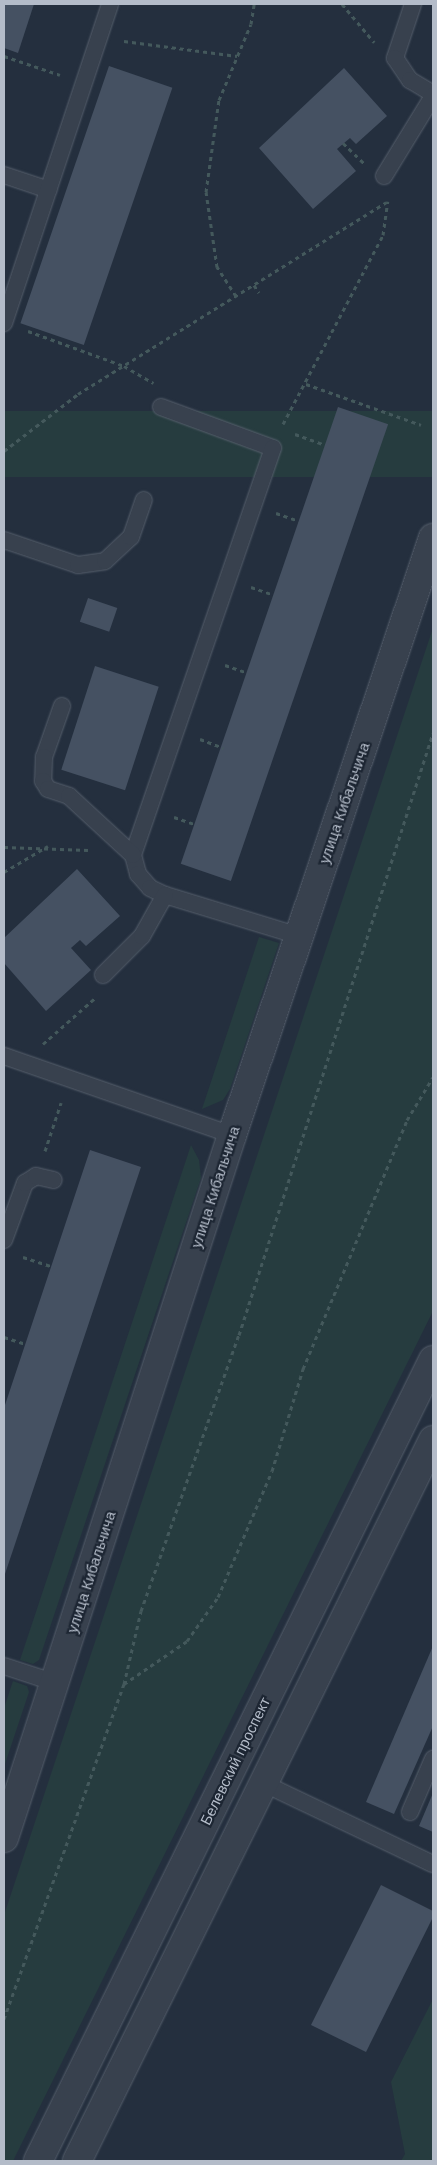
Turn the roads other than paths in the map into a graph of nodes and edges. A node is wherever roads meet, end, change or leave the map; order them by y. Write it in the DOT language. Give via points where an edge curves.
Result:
graph roads {
  1 [pos="110,4"];
  2 [pos="413,4"];
  3 [pos="433,95"];
  4 [pos="4,175"];
  5 [pos="384,176"];
  6 [pos="49,190"];
  7 [pos="4,322"];
  8 [pos="161,407"];
  9 [pos="144,500"];
  10 [pos="433,538"];
  11 [pos="4,540"];
  12 [pos="62,706"];
  13 [pos="133,855"];
  14 [pos="165,895"];
  15 [pos="299,936"];
  16 [pos="103,975"];
  17 [pos="4,1056"];
  18 [pos="232,1135"];
  19 [pos="54,1180"];
  20 [pos="4,1240"];
  21 [pos="433,1360"];
  22 [pos="433,1440"];
  23 [pos="4,1666"];
  24 [pos="56,1683"];
  25 [pos="433,1759"];
  26 [pos="263,1783"];
  27 [pos="410,1812"];
  28 [pos="4,1838"];
  29 [pos="433,1864"];
  30 [pos="38,2161"];
  31 [pos="77,2161"];
  1 -- 6 [label="lane"];
  2 -- 3 [label="lane" via="395,58 410,80"];
  3 -- 5 [label="lane"];
  4 -- 6 [label="lane"];
  6 -- 7 [label="lane"];
  8 -- 13 [label="lane" via="273,448"];
  9 -- 11 [label="lane" via="131,537 104,561 78,566"];
  10 -- 15 [label="street, улица Кибальчича"];
  12 -- 13 [label="lane" via="44,757 43,781 48,789 69,796"];
  13 -- 14 [label="lane" via="138,874 150,888"];
  14 -- 15 [label="lane"];
  14 -- 16 [label="lane" via="142,936"];
  15 -- 18 [label="street, улица Кибальчича"];
  17 -- 18 [label="lane"];
  18 -- 24 [label="street, улица Кибальчича"];
  19 -- 20 [label="lane" via="36,1176 25,1183"];
  21 -- 30 [label="street, Белевский проспект"];
  22 -- 26 [label="street"];
  23 -- 24 [label="lane"];
  24 -- 28 [label="street, улица Кибальчича"];
  25 -- 27 [label="lane"];
  26 -- 29 [label="lane"];
  26 -- 31 [label="street"];
}
